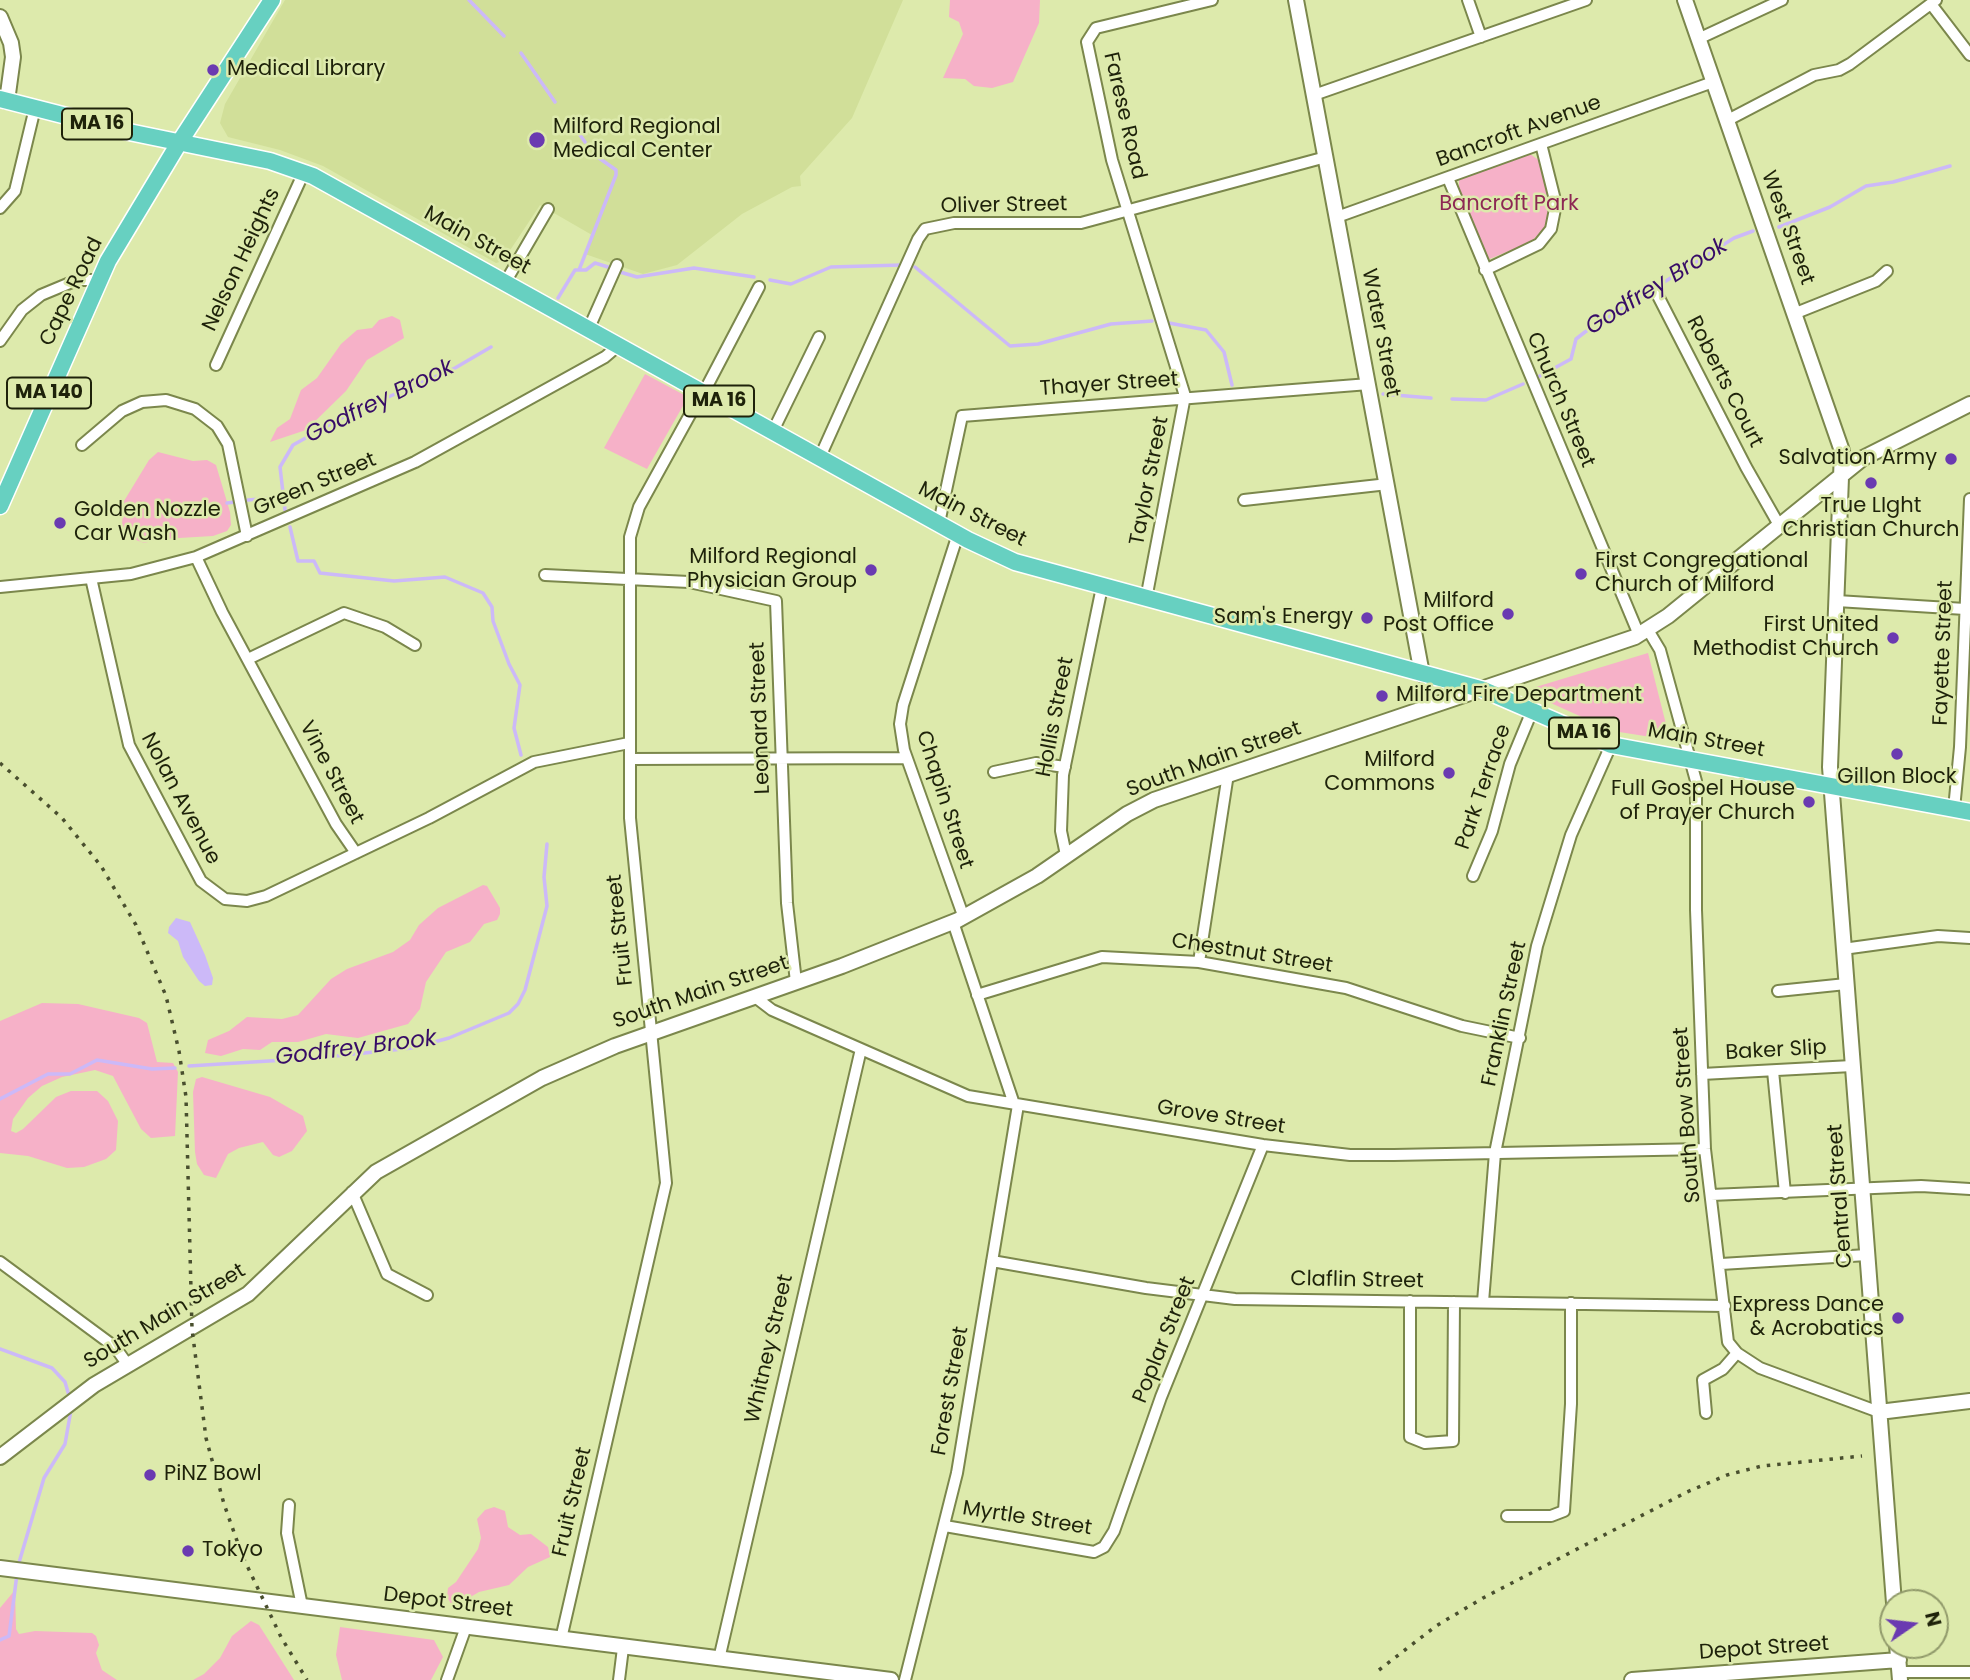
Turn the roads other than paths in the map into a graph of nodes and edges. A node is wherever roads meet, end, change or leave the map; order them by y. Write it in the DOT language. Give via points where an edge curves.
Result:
graph roads {
  1 [pos="272,0"];
  2 [pos="1212,0"];
  3 [pos="1296,0"];
  4 [pos="1468,0"];
  5 [pos="1586,0"];
  6 [pos="1685,0"];
  7 [pos="1782,0"];
  8 [pos="1934,2"];
  9 [pos="0,17"];
  10 [pos="1480,37"];
  11 [pos="1698,38"];
  12 [pos="1970,55"];
  13 [pos="1713,82"];
  14 [pos="1314,95"];
  15 [pos="7,101"];
  16 [pos="35,108"];
  17 [pos="1727,121"];
  18 [pos="179,143"];
  19 [pos="1541,144"];
  20 [pos="1326,157"];
  21 [pos="304,172"];
  22 [pos="1448,178"];
  23 [pos="0,208"];
  24 [pos="548,209"];
  25 [pos="1126,210"];
  26 [pos="1337,218"];
  27 [pos="617,265"];
  28 [pos="1485,270"];
  29 [pos="1888,271"];
  30 [pos="99,280"];
  31 [pos="506,281"];
  32 [pos="759,287"];
  33 [pos="1656,292"];
  34 [pos="1796,313"];
  35 [pos="589,328"];
  36 [pos="818,337"];
  37 [pos="0,341"];
  38 [pos="619,345"];
  39 [pos="216,365"];
  40 [pos="1369,384"];
  41 [pos="703,392"];
  42 [pos="1185,399"];
  43 [pos="1968,409"];
  44 [pos="773,431"];
  45 [pos="82,445"];
  46 [pos="820,457"];
  47 [pos="1843,472"];
  48 [pos="1388,484"];
  49 [pos="1970,499"];
  50 [pos="1244,500"];
  51 [pos="0,506"];
  52 [pos="939,523"];
  53 [pos="1779,525"];
  54 [pos="958,534"];
  55 [pos="247,536"];
  56 [pos="196,556"];
  57 [pos="545,575"];
  58 [pos="629,577"];
  59 [pos="91,579"];
  60 [pos="0,587"];
  61 [pos="1102,587"];
  62 [pos="1146,599"];
  63 [pos="1837,601"];
  64 [pos="1965,610"];
  65 [pos="1644,632"];
  66 [pos="415,645"];
  67 [pos="248,659"];
  68 [pos="1422,674"];
  69 [pos="1483,690"];
  70 [pos="1532,711"];
  71 [pos="629,743"];
  72 [pos="1611,745"];
  73 [pos="906,758"];
  74 [pos="629,759"];
  75 [pos="781,760"];
  76 [pos="1689,760"];
  77 [pos="1065,767"];
  78 [pos="994,772"];
  79 [pos="1228,774"];
  80 [pos="1831,785"];
  81 [pos="1962,811"];
  82 [pos="355,853"];
  83 [pos="1066,855"];
  84 [pos="1473,876"];
  85 [pos="958,920"];
  86 [pos="1970,939"];
  87 [pos="1843,949"];
  88 [pos="1199,962"];
  89 [pos="796,982"];
  90 [pos="1846,984"];
  91 [pos="1778,991"];
  92 [pos="977,996"];
  93 [pos="755,997"];
  94 [pos="651,1033"];
  95 [pos="1520,1038"];
  96 [pos="861,1049"];
  97 [pos="1852,1066"];
  98 [pos="1773,1070"];
  99 [pos="1702,1074"];
  100 [pos="1016,1104"];
  101 [pos="1263,1145"];
  102 [pos="1705,1149"];
  103 [pos="1495,1153"];
  104 [pos="1862,1189"];
  105 [pos="1970,1189"];
  106 [pos="352,1192"];
  107 [pos="1784,1193"];
  108 [pos="1711,1195"];
  109 [pos="1867,1255"];
  110 [pos="992,1261"];
  111 [pos="0,1262"];
  112 [pos="1721,1264"];
  113 [pos="427,1295"];
  114 [pos="1202,1296"];
  115 [pos="1410,1301"];
  116 [pos="1454,1301"];
  117 [pos="1483,1302"];
  118 [pos="1571,1303"];
  119 [pos="1725,1306"];
  120 [pos="1737,1353"];
  121 [pos="128,1365"];
  122 [pos="1970,1401"];
  123 [pos="1879,1412"];
  124 [pos="1706,1413"];
  125 [pos="0,1457"];
  126 [pos="289,1505"];
  127 [pos="1507,1516"];
  128 [pos="945,1526"];
  129 [pos="1102,1548"];
  130 [pos="4,1569"];
  131 [pos="1893,1589"];
  132 [pos="302,1606"];
  133 [pos="466,1627"];
  134 [pos="561,1639"];
  135 [pos="623,1648"];
  136 [pos="719,1659"];
  137 [pos="1899,1664"];
  138 [pos="1970,1672"];
  139 [pos="447,1680"];
  140 [pos="619,1680"];
  141 [pos="891,1680"];
  142 [pos="905,1680"];
  143 [pos="1632,1680"];
  1 -- 18 [label="main road, MA 140"];
  2 -- 25 [label="street, Farese Road" via="1098,27 1088,37 1101,119"];
  3 -- 14 [label="main road, Water Street"];
  4 -- 10 [label="street"];
  5 -- 10 [label="street"];
  6 -- 11 [label="main road, West Street"];
  7 -- 11 [label="street"];
  8 -- 12 [label="street"];
  8 -- 17 [label="street" via="1850,64 1814,75"];
  9 -- 15 [label="main road" via="13,57"];
  10 -- 14 [label="street"];
  11 -- 13 [label="main road, West Street"];
  13 -- 17 [label="main road, West Street"];
  13 -- 19 [label="street, Bancroft Avenue"];
  14 -- 20 [label="main road, Water Street"];
  15 -- 16 [label="main road, Main Street / MA 16"];
  16 -- 18 [label="main road, Main Street / MA 16"];
  16 -- 23 [label="street" via="14,194"];
  17 -- 34 [label="main road, West Street"];
  18 -- 21 [label="main road, Main Street / MA 16"];
  18 -- 30 [label="main road, Cape Road / MA 140"];
  19 -- 22 [label="street, Bancroft Avenue"];
  19 -- 28 [label="street" via="1556,204 1552,229 1539,244"];
  20 -- 25 [label="street, Oliver Street"];
  20 -- 26 [label="main road, Water Street"];
  21 -- 31 [label="main road, Main Street / MA 16"];
  21 -- 39 [label="street, Nelson Heights"];
  22 -- 26 [label="street, Bancroft Avenue"];
  22 -- 28 [label="street, Church Street"];
  24 -- 31 [label="street"];
  25 -- 42 [label="street, Taylor Street"];
  25 -- 46 [label="street, Oliver Street" via="1073,224 947,223 925,229"];
  26 -- 40 [label="main road, Water Street"];
  27 -- 35 [label="street"];
  28 -- 65 [label="street, Church Street"];
  29 -- 34 [label="street" via="1876,281"];
  30 -- 37 [label="street" via="77,280 41,295 22,310"];
  30 -- 51 [label="main road, Cape Road / MA 140"];
  31 -- 35 [label="main road, Main Street / MA 16"];
  32 -- 41 [label="street, Fruit Street"];
  33 -- 53 [label="street, Roberts Court"];
  34 -- 47 [label="main road, West Street" via="1842,451"];
  35 -- 38 [label="main road, Main Street / MA 16"];
  36 -- 44 [label="street"];
  38 -- 41 [label="main road, Main Street / MA 16"];
  38 -- 55 [label="street, Green Street" via="423,458"];
  40 -- 42 [label="street, Thayer Street"];
  40 -- 48 [label="main road, Water Street"];
  41 -- 44 [label="main road, Main Street / MA 16"];
  41 -- 58 [label="street, Fruit Street" via="636,512 629,542"];
  42 -- 52 [label="street, Thayer Street" via="962,416"];
  42 -- 62 [label="street, Taylor Street"];
  43 -- 47 [label="main road, South Main Street" via="1886,445"];
  44 -- 46 [label="main road, Main Street / MA 16"];
  45 -- 55 [label="street" via="122,411 139,403 166,400 195,409 214,423 228,444"];
  46 -- 52 [label="main road, Main Street / MA 16"];
  47 -- 53 [label="main road, South Main Street"];
  47 -- 63 [label="main road, West Street"];
  48 -- 50 [label="street"];
  48 -- 68 [label="main road, Water Street"];
  49 -- 64 [label="street, Fayette Street"];
  52 -- 54 [label="main road, Main Street / MA 16"];
  53 -- 65 [label="main road, South Main Street"];
  54 -- 61 [label="main road, Main Street / MA 16" via="1015,562"];
  54 -- 73 [label="street, Chapin Street" via="902,710"];
  55 -- 56 [label="street, Green Street"];
  56 -- 59 [label="street, Green Street" via="141,572"];
  56 -- 67 [label="street, Vine Street"];
  57 -- 58 [label="street"];
  58 -- 71 [label="street, Fruit Street"];
  58 -- 75 [label="street, Leonard Street" via="695,582 776,601"];
  59 -- 60 [label="street, Green Street"];
  59 -- 82 [label="street, Nolan Avenue" via="129,745 201,881 214,894 230,900 261,898"];
  61 -- 62 [label="main road, Main Street / MA 16"];
  61 -- 77 [label="street, Hollis Street"];
  62 -- 68 [label="main road, Main Street / MA 16"];
  63 -- 64 [label="street"];
  63 -- 80 [label="main road, Central Street"];
  64 -- 81 [label="street, Fayette Street"];
  65 -- 69 [label="main road, South Main Street"];
  65 -- 76 [label="street, Church Street" via="1660,650"];
  66 -- 67 [label="street" via="385,627 344,613"];
  67 -- 82 [label="street, Vine Street"];
  68 -- 69 [label="main road, Main Street / MA 16"];
  69 -- 70 [label="main road, Main Street / MA 16"];
  69 -- 79 [label="main road, South Main Street"];
  70 -- 72 [label="main road, Main Street / MA 16"];
  70 -- 84 [label="street, Park Terrace"];
  71 -- 74 [label="street, Fruit Street"];
  71 -- 82 [label="street, Vine Street" via="528,765"];
  72 -- 76 [label="main road, Main Street / MA 16"];
  72 -- 95 [label="street, Franklin Street" via="1555,883 1537,946"];
  73 -- 75 [label="street"];
  73 -- 85 [label="street, Chapin Street"];
  74 -- 75 [label="street"];
  74 -- 94 [label="street, Fruit Street" via="633,858"];
  75 -- 89 [label="street, Leonard Street" via="787,903"];
  76 -- 80 [label="main road, Main Street / MA 16"];
  76 -- 99 [label="street, South Bow Street" via="1696,781"];
  77 -- 78 [label="street" via="1036,763"];
  77 -- 83 [label="street, Hollis Street" via="1061,819"];
  79 -- 83 [label="main road, South Main Street" via="1154,800"];
  79 -- 88 [label="street"];
  80 -- 81 [label="main road, Main Street / MA 16"];
  80 -- 87 [label="main road, Central Street"];
  83 -- 85 [label="main road, South Main Street"];
  85 -- 89 [label="main road, South Main Street"];
  85 -- 92 [label="street, Forest Street"];
  86 -- 87 [label="street" via="1938,936"];
  87 -- 90 [label="main road, Central Street"];
  88 -- 92 [label="street, Chestnut Street" via="1102,957"];
  88 -- 95 [label="street, Chestnut Street" via="1346,988 1462,1026"];
  89 -- 93 [label="main road, South Main Street"];
  90 -- 91 [label="street"];
  90 -- 97 [label="main road, Central Street"];
  92 -- 100 [label="street, Forest Street"];
  93 -- 94 [label="main road, South Main Street"];
  93 -- 96 [label="street, Grove Street" via="768,1008"];
  94 -- 106 [label="main road, South Main Street" via="531,1084 401,1155"];
  94 -- 134 [label="street, Fruit Street" via="666,1165 664,1196"];
  95 -- 103 [label="street, Franklin Street"];
  96 -- 100 [label="street, Grove Street" via="966,1095"];
  96 -- 136 [label="street, Whitney Street"];
  97 -- 98 [label="street, Baker Slip"];
  97 -- 104 [label="main road, Central Street"];
  98 -- 99 [label="street, Baker Slip"];
  98 -- 107 [label="street"];
  99 -- 102 [label="street, South Bow Street"];
  100 -- 101 [label="street, Grove Street"];
  100 -- 110 [label="street, Forest Street"];
  101 -- 103 [label="street, Grove Street" via="1350,1155"];
  101 -- 114 [label="street, Poplar Street"];
  102 -- 103 [label="street, Grove Street"];
  102 -- 108 [label="street, South Bow Street"];
  103 -- 117 [label="street, Franklin Street"];
  104 -- 105 [label="street"];
  104 -- 107 [label="street"];
  104 -- 109 [label="main road, Central Street"];
  106 -- 113 [label="street" via="387,1274"];
  106 -- 121 [label="main road, South Main Street" via="248,1294"];
  107 -- 108 [label="street"];
  108 -- 112 [label="street, South Bow Street"];
  109 -- 112 [label="street"];
  109 -- 123 [label="main road, Central Street"];
  110 -- 114 [label="street, Claflin Street"];
  110 -- 128 [label="street, Forest Street"];
  111 -- 121 [label="street" via="110,1343"];
  112 -- 119 [label="street, South Bow Street"];
  114 -- 115 [label="street, Claflin Street"];
  114 -- 129 [label="street, Poplar Street" via="1114,1531"];
  115 -- 116 [label="street, Claflin Street"];
  115 -- 116 [label="street" via="1410,1437 1425,1443 1453,1441"];
  116 -- 117 [label="street, Claflin Street"];
  117 -- 118 [label="street, Claflin Street"];
  118 -- 119 [label="street, Claflin Street"];
  118 -- 127 [label="street" via="1564,1511 1551,1516"];
  119 -- 120 [label="street, South Bow Street" via="1728,1342"];
  120 -- 123 [label="street" via="1760,1368"];
  120 -- 124 [label="street" via="1723,1369 1703,1380"];
  121 -- 125 [label="main road, South Main Street" via="79,1395"];
  122 -- 123 [label="main road"];
  123 -- 131 [label="main road, Central Street"];
  126 -- 132 [label="street" via="287,1536"];
  128 -- 129 [label="street, Myrtle Street" via="1094,1552"];
  128 -- 142 [label="street, Forest Street"];
  130 -- 132 [label="main road, Depot Street"];
  132 -- 133 [label="main road, Depot Street"];
  133 -- 134 [label="main road, Depot Street"];
  133 -- 139 [label="street"];
  134 -- 135 [label="main road, Depot Street"];
  135 -- 136 [label="main road, Depot Street"];
  135 -- 140 [label="street"];
  136 -- 141 [label="main road, Depot Street"];
  137 -- 138 [label="street"];
  137 -- 143 [label="main road, Depot Street"];
}
